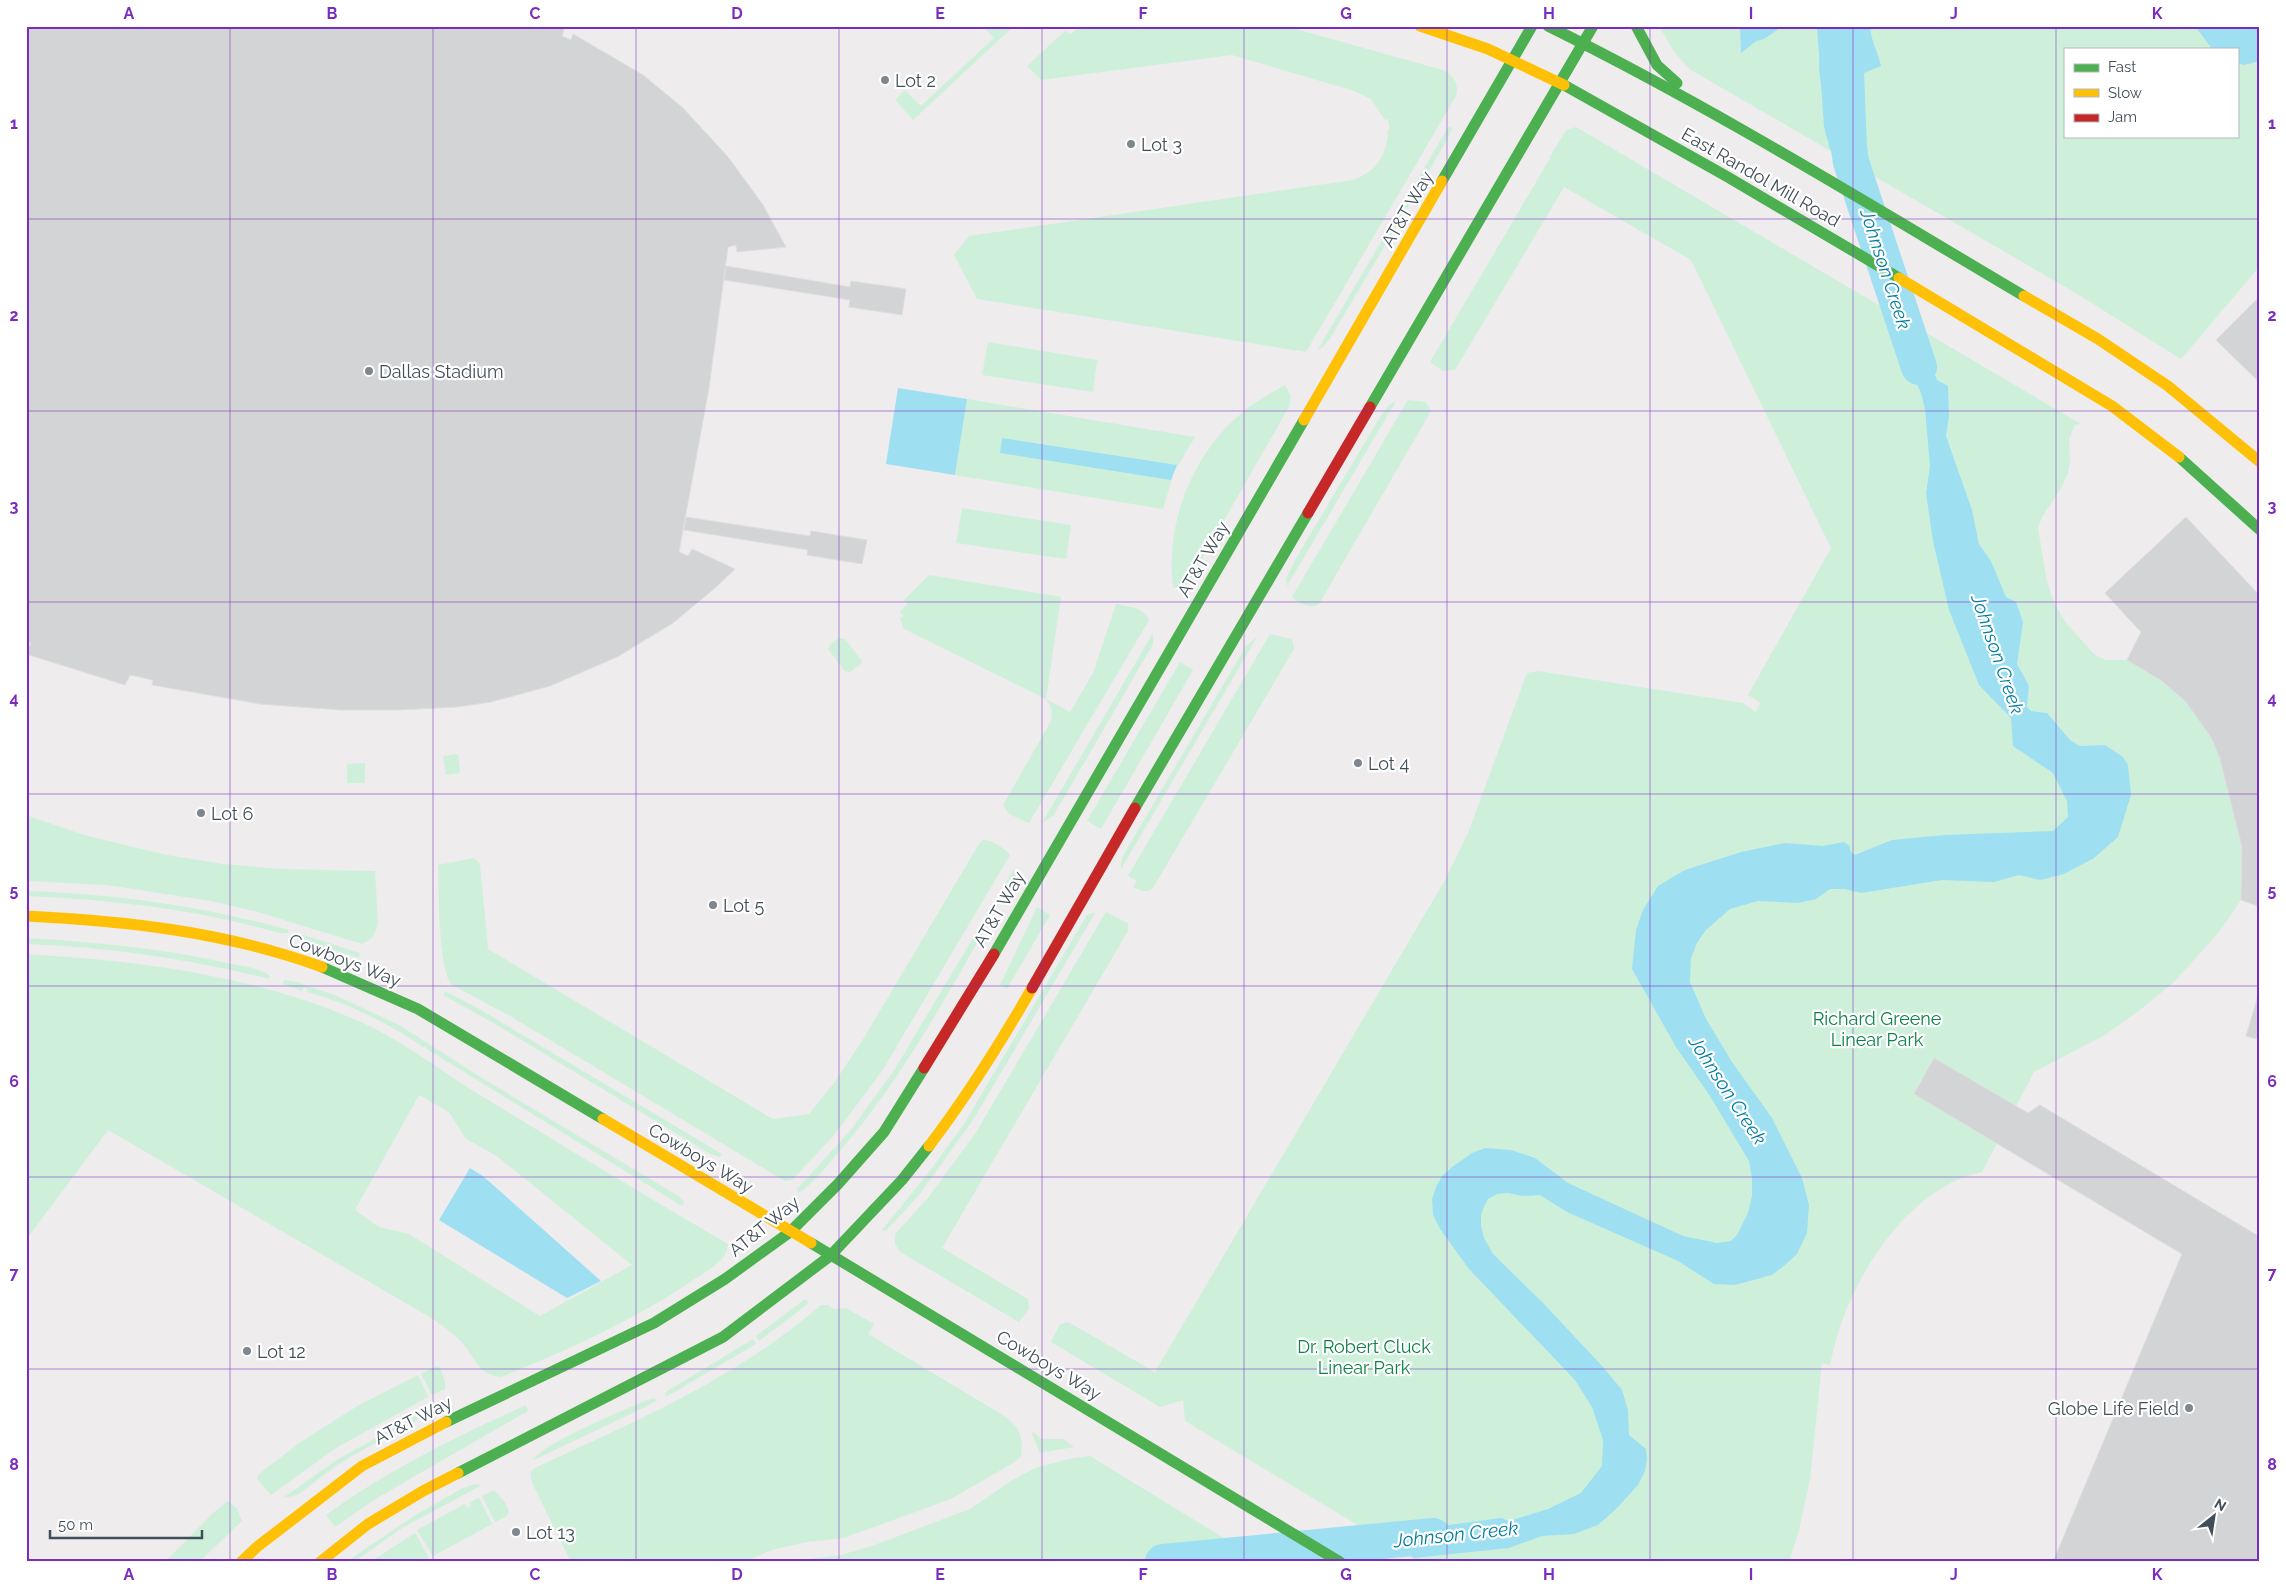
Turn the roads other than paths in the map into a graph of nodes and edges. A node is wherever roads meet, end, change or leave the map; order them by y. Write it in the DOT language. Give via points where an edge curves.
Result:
graph roads {
  1 [pos="1420,26"];
  2 [pos="1532,26"];
  3 [pos="1548,26"];
  4 [pos="1593,26"];
  5 [pos="1636,26"];
  6 [pos="1582,44"];
  7 [pos="1514,59"];
  8 [pos="1560,82"];
  9 [pos="1709,110"];
  10 [pos="2260,462"];
  11 [pos="2260,530"];
  12 [pos="26,916"];
  13 [pos="790,1232"];
  14 [pos="830,1256"];
  15 [pos="242,1562"];
  16 [pos="320,1562"];
  17 [pos="1340,1562"];
  1 -- 7 [label="main road, East Randol Mill Road"];
  2 -- 7 [label="main road, AT&T Way"];
  3 -- 6 [label="main road, East Randol Mill Road"];
  4 -- 6 [label="main road"];
  5 -- 9 [label="main road" via="1657,65"];
  6 -- 8 [label="main road"];
  6 -- 9 [label="main road, East Randol Mill Road"];
  7 -- 8 [label="main road, East Randol Mill Road"];
  7 -- 13 [label="main road, AT&T Way" via="970,994 884,1132"];
  8 -- 11 [label="main road, East Randol Mill Road" via="2086,389 2150,433"];
  8 -- 14 [label="main road" via="1007,1030 951,1117 902,1180"];
  9 -- 10 [label="main road, East Randol Mill Road" via="2144,368"];
  12 -- 13 [label="main road, Cowboys Way" via="161,927 230,939 303,960 364,983 418,1009"];
  13 -- 14 [label="main road, Cowboys Way"];
  13 -- 15 [label="main road, AT&T Way" via="724,1279 654,1322 451,1419 362,1466"];
  14 -- 16 [label="main road" via="723,1337 423,1491 368,1524"];
  14 -- 17 [label="main road, Cowboys Way"];
}
